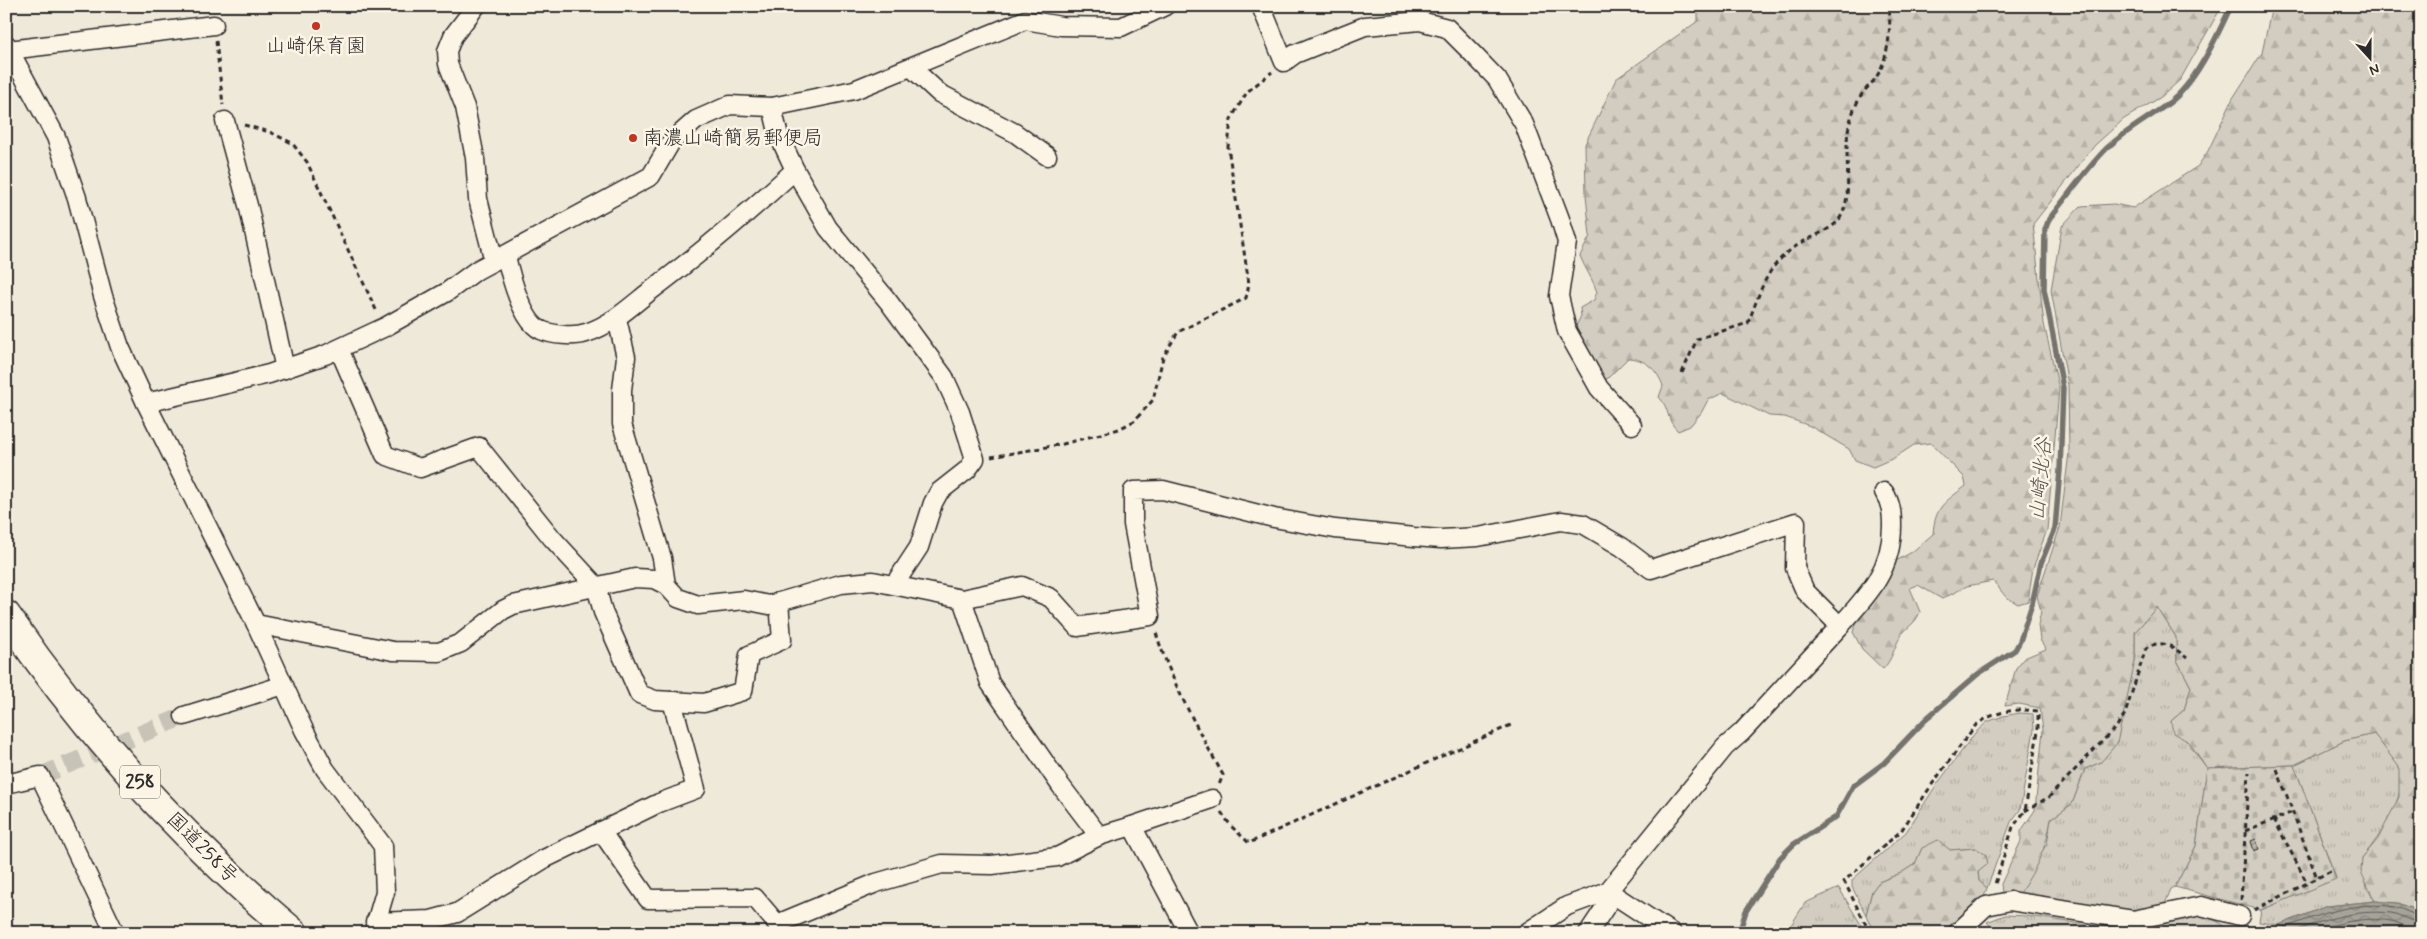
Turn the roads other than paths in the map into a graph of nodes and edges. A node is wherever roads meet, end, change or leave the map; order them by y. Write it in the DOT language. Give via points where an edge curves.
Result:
graph roads {
  1 [pos="476,6"];
  2 [pos="1165,6"];
  3 [pos="1261,6"];
  4 [pos="214,25"];
  5 [pos="8,47"];
  6 [pos="912,68"];
  7 [pos="772,107"];
  8 [pos="225,121"];
  9 [pos="1047,156"];
  10 [pos="795,170"];
  11 [pos="500,259"];
  12 [pos="617,319"];
  13 [pos="339,348"];
  14 [pos="285,369"];
  15 [pos="146,403"];
  16 [pos="1632,425"];
  17 [pos="1884,492"];
  18 [pos="666,585"];
  19 [pos="894,585"];
  20 [pos="596,586"];
  21 [pos="962,599"];
  22 [pos="779,602"];
  23 [pos="6,615"];
  24 [pos="256,624"];
  25 [pos="1840,626"];
  26 [pos="284,685"];
  27 [pos="672,702"];
  28 [pos="184,716"];
  29 [pos="6,784"];
  30 [pos="1212,800"];
  31 [pos="1132,826"];
  32 [pos="601,831"];
  33 [pos="1099,836"];
  34 [pos="1608,890"];
  35 [pos="2240,916"];
  36 [pos="374,928"];
  37 [pos="115,933"];
  38 [pos="294,933"];
  39 [pos="1189,933"];
  40 [pos="1526,933"];
  41 [pos="1588,933"];
  42 [pos="1672,933"];
  43 [pos="1957,933"];
  1 -- 11 [label="street" via="453,36 447,51 448,64 465,106 475,158 478,199"];
  2 -- 6 [label="street" via="1121,26 1061,26 1025,20"];
  3 -- 16 [label="street" via="1284,62 1295,54 1365,26 1420,21 1447,28 1491,72 1524,124 1563,227 1567,242 1559,296 1567,331 1599,388"];
  4 -- 5 [label="street"];
  5 -- 15 [label="street" via="56,137 120,347"];
  6 -- 7 [label="street" via="854,90"];
  6 -- 9 [label="street" via="939,93 1015,133"];
  7 -- 10 [label="street" via="778,136"];
  7 -- 11 [label="street" via="730,105 696,120 671,142 651,176"];
  8 -- 14 [label="street" via="249,209"];
  10 -- 12 [label="street" via="697,257"];
  10 -- 19 [label="street" via="828,228 944,376 960,412 974,460 967,470 939,492 919,547"];
  11 -- 12 [label="street" via="526,313 539,330 584,334"];
  11 -- 13 [label="street" via="385,327"];
  12 -- 18 [label="street" via="626,357 622,424 662,558"];
  13 -- 14 [label="street"];
  13 -- 20 [label="street" via="385,455 420,468 479,447 552,538"];
  14 -- 15 [label="street"];
  15 -- 24 [label="street"];
  17 -- 25 [label="street" via="1892,511 1888,560 1875,585"];
  18 -- 20 [label="street" via="654,579 635,578"];
  18 -- 22 [label="street" via="678,598 698,605 744,600 769,605"];
  19 -- 21 [label="street"];
  19 -- 22 [label="street" via="873,581 841,584"];
  20 -- 24 [label="street" via="514,605 460,643 439,652 393,651"];
  20 -- 27 [label="street" via="602,612 639,694"];
  21 -- 25 [label="street" via="1022,586 1051,598 1077,627 1150,616 1133,524 1133,491 1163,490 1274,518 1335,529 1414,537 1478,537 1561,521 1583,524 1651,569 1796,522 1795,568 1805,591"];
  21 -- 33 [label="street" via="990,684"];
  22 -- 27 [label="street" via="782,640 749,655 743,691 704,704"];
  23 -- 38 [label="highway, 国道258号 / 258" via="91,727 169,814 255,900"];
  24 -- 26 [label="street"];
  25 -- 34 [label="street" via="1725,747"];
  26 -- 28 [label="street"];
  26 -- 36 [label="street" via="324,769 384,846 385,892"];
  27 -- 32 [label="street" via="696,789"];
  29 -- 37 [label="street" via="40,776"];
  30 -- 31 [label="street"];
  31 -- 33 [label="street"];
  31 -- 39 [label="street"];
  32 -- 33 [label="street" via="648,899 755,898 777,924 876,883 942,864 992,865 1057,857"];
  32 -- 36 [label="street" via="544,859 458,913"];
  34 -- 40 [label="street" via="1567,906"];
  34 -- 41 [label="street" via="1608,903"];
  34 -- 42 [label="street"];
  35 -- 43 [label="street" via="2201,906 2133,920 2010,901 1986,906"];
}
